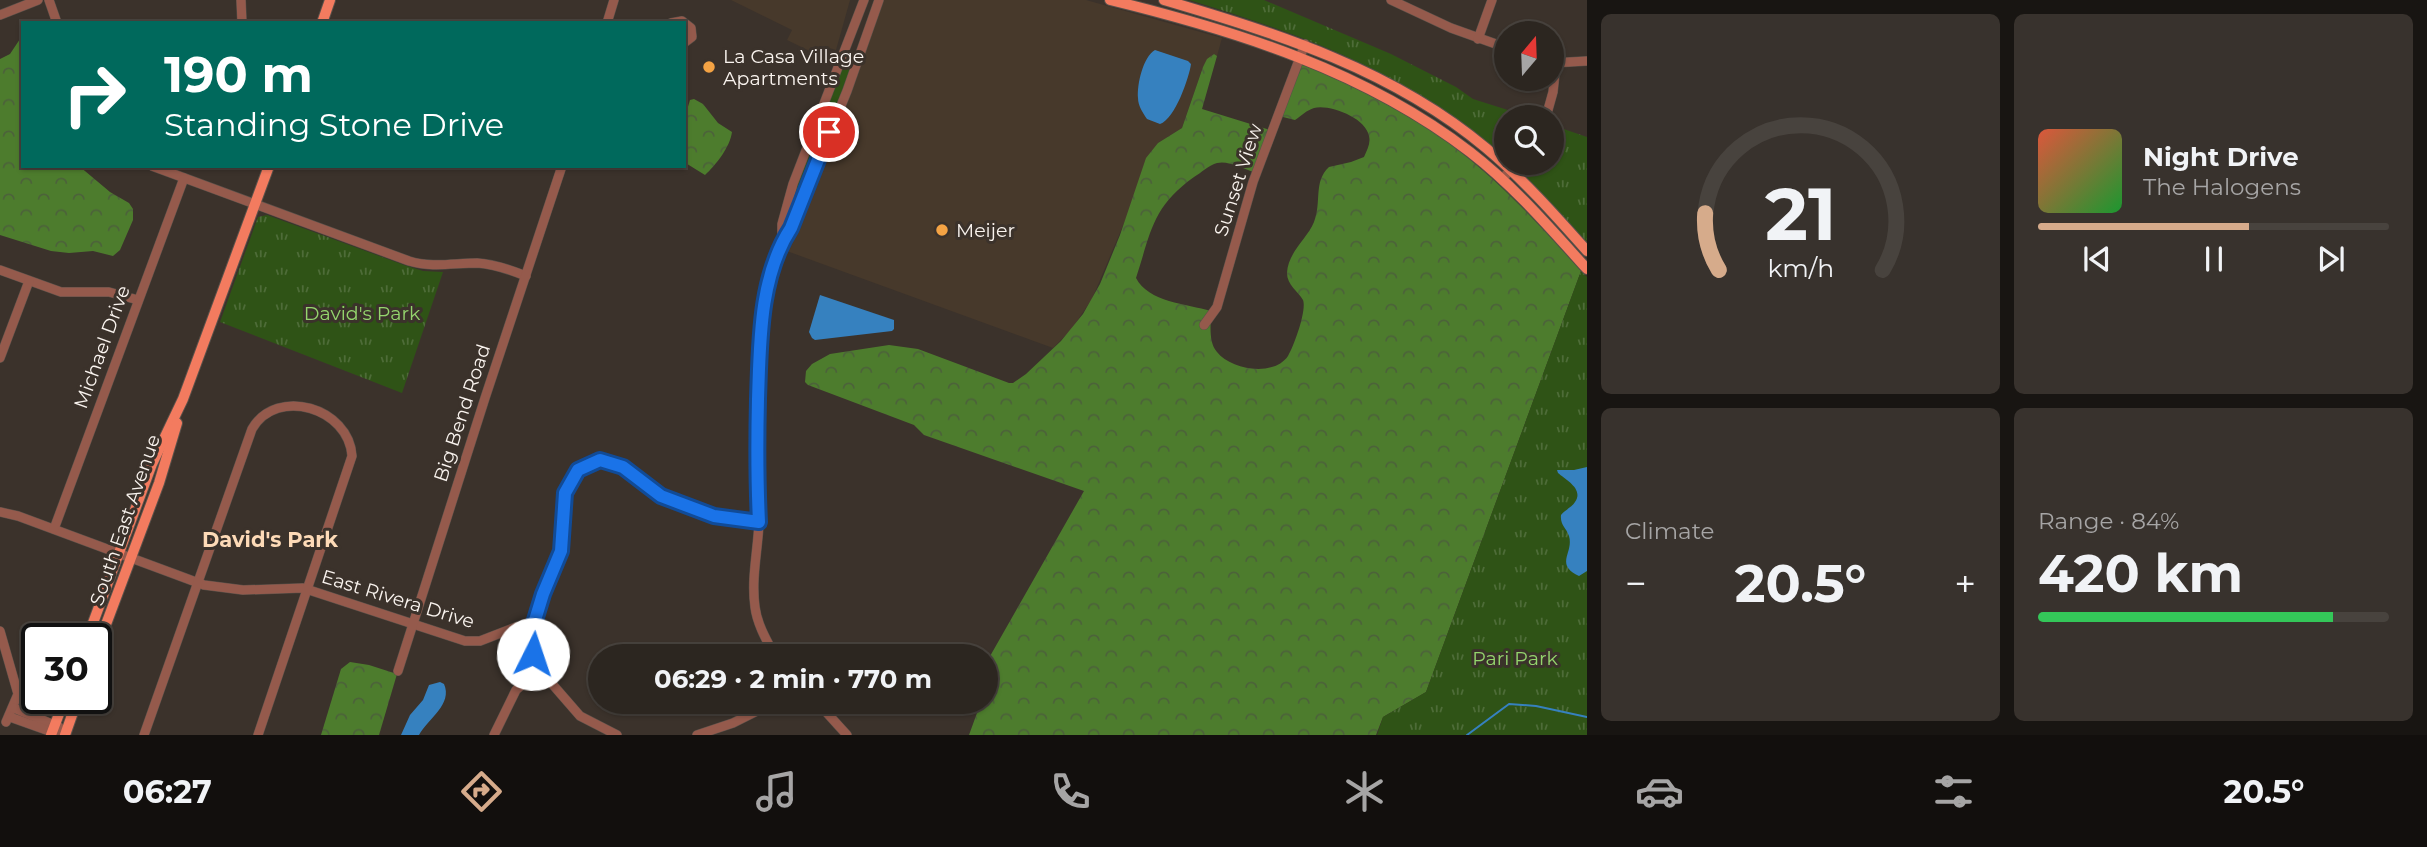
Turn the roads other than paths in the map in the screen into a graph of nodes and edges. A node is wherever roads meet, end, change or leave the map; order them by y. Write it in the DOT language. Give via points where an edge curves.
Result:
graph roads {
  1 [pos="38,0"];
  2 [pos="49,0"];
  3 [pos="241,0"];
  4 [pos="330,0"];
  5 [pos="614,0"];
  6 [pos="864,0"];
  7 [pos="879,0"];
  8 [pos="1110,0"];
  9 [pos="1164,0"];
  10 [pos="1391,0"];
  11 [pos="1492,0"];
  12 [pos="1137,3"];
  13 [pos="0,15"];
  14 [pos="56,21"];
  15 [pos="242,21"];
  16 [pos="323,21"];
  17 [pos="608,21"];
  18 [pos="686,24"];
  19 [pos="1478,39"];
  20 [pos="686,42"];
  21 [pos="1304,44"];
  22 [pos="1494,44"];
  23 [pos="844,54"];
  24 [pos="1300,57"];
  25 [pos="858,59"];
  26 [pos="1587,61"];
  27 [pos="1564,62"];
  28 [pos="809,142"];
  29 [pos="823,147"];
  30 [pos="1494,152"];
  31 [pos="157,168"];
  32 [pos="268,168"];
  33 [pos="561,168"];
  34 [pos="1506,175"];
  35 [pos="1522,175"];
  36 [pos="184,178"];
  37 [pos="1502,179"];
  38 [pos="255,204"];
  39 [pos="782,242"];
  40 [pos="1587,251"];
  41 [pos="1587,269"];
  42 [pos="0,270"];
  43 [pos="526,276"];
  44 [pos="29,281"];
  45 [pos="138,300"];
  46 [pos="1204,325"];
  47 [pos="0,358"];
  48 [pos="183,400"];
  49 [pos="0,512"];
  50 [pos="759,522"];
  51 [pos="54,529"];
  52 [pos="118,553"];
  53 [pos="131,558"];
  54 [pos="198,583"];
  55 [pos="308,590"];
  56 [pos="93,623"];
  57 [pos="107,623"];
  58 [pos="413,625"];
  59 [pos="532,630"];
  60 [pos="0,631"];
  61 [pos="770,644"];
  62 [pos="540,670"];
  63 [pos="398,671"];
  64 [pos="72,714"];
  65 [pos="751,714"];
  66 [pos="828,714"];
  67 [pos="53,730"];
  68 [pos="65,734"];
  69 [pos="144,735"];
  70 [pos="258,735"];
  71 [pos="494,735"];
  72 [pos="617,735"];
  73 [pos="697,735"];
  74 [pos="847,735"];
  1 -- 13 [label="street"];
  2 -- 14 [label="street"];
  3 -- 15 [label="street"];
  4 -- 16 [label="main road"];
  5 -- 17 [label="street"];
  6 -- 23 [label="street"];
  7 -- 25 [label="street"];
  8 -- 12 [label="main road"];
  9 -- 21 [label="main road"];
  10 -- 19 [label="street"];
  11 -- 19 [label="street"];
  12 -- 24 [label="main road"];
  18 -- 20 [label="street" via="692,37"];
  19 -- 22 [label="street"];
  21 -- 24 [label="street, Sunset View"];
  21 -- 30 [label="main road" via="1421,102"];
  23 -- 25 [label="street"];
  23 -- 28 [label="street"];
  24 -- 37 [label="main road" via="1408,109"];
  24 -- 46 [label="street, Sunset View" via="1253,182 1217,307"];
  25 -- 29 [label="street"];
  26 -- 27 [label="street"];
  28 -- 29 [label="street"];
  28 -- 39 [label="street" via="786,204"];
  29 -- 39 [label="street"];
  31 -- 36 [label="street"];
  32 -- 38 [label="main road, South East Avenue"];
  33 -- 43 [label="street, Big Bend Road"];
  34 -- 37 [label="street"];
  35 -- 40 [label="main road"];
  36 -- 38 [label="street"];
  36 -- 45 [label="street, Michael Drive"];
  37 -- 41 [label="main road"];
  38 -- 43 [label="street" via="423,265 479,263"];
  38 -- 48 [label="main road, South East Avenue"];
  39 -- 50 [label="street" via="761,332 756,469"];
  42 -- 44 [label="street"];
  43 -- 58 [label="street, Big Bend Road"];
  44 -- 45 [label="street" via="70,293 109,292"];
  44 -- 47 [label="street"];
  45 -- 51 [label="street, Michael Drive"];
  48 -- 52 [label="main road, South East Avenue" via="152,464"];
  48 -- 53 [label="main road, South East Avenue"];
  49 -- 51 [label="street, East Rivera Drive"];
  50 -- 59 [label="street" via="714,516 661,496 623,467 600,460 578,470 565,493 561,551"];
  50 -- 61 [label="street" via="755,610"];
  51 -- 52 [label="street, East Rivera Drive"];
  52 -- 53 [label="street, East Rivera Drive"];
  52 -- 56 [label="main road, South East Avenue"];
  53 -- 54 [label="street, East Rivera Drive"];
  53 -- 57 [label="main road, South East Avenue"];
  54 -- 55 [label="street, East Rivera Drive" via="233,590"];
  54 -- 55 [label="street" via="252,429 270,410 295,405 335,422 351,450"];
  54 -- 69 [label="street"];
  55 -- 58 [label="street, East Rivera Drive"];
  55 -- 70 [label="street"];
  58 -- 59 [label="street, East Rivera Drive" via="465,641 480,641 516,627"];
  58 -- 63 [label="street, Big Bend Road"];
  59 -- 62 [label="street" via="533,654"];
  60 -- 67 [label="street" via="17,690 10,716"];
  62 -- 71 [label="street" via="516,690"];
  62 -- 72 [label="street" via="580,716"];
  64 -- 68 [label="main road"];
  65 -- 73 [label="street"];
  66 -- 74 [label="street"];
  67 -- 68 [label="street"];
}
